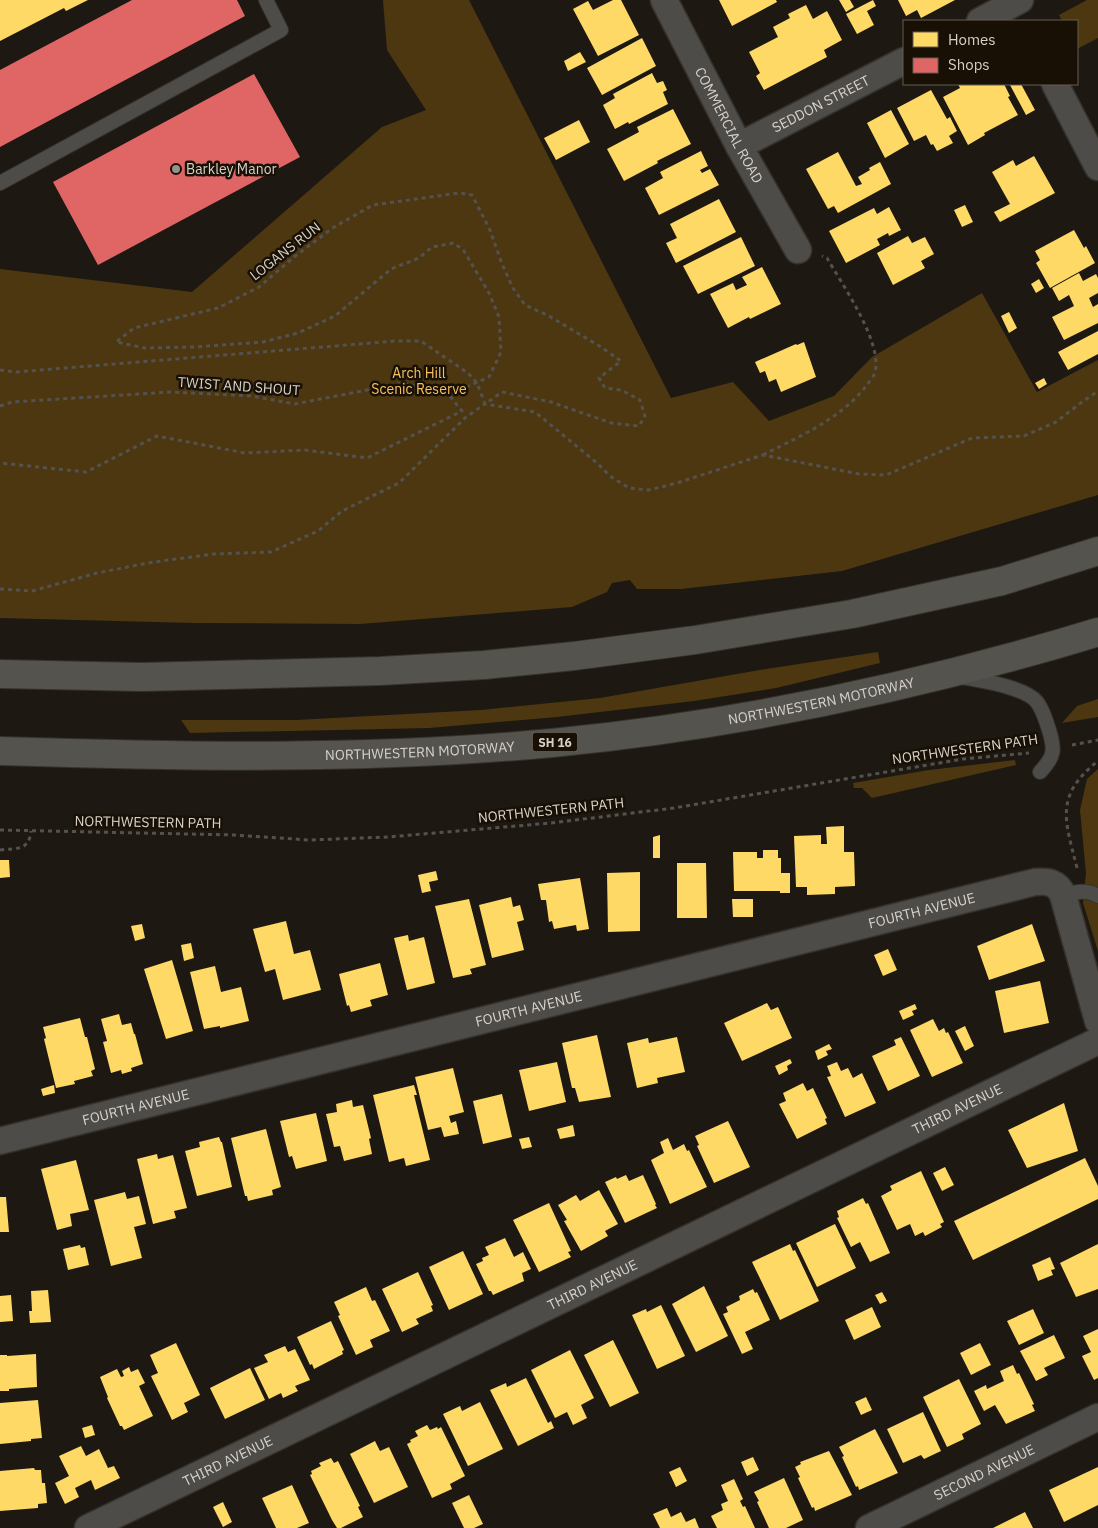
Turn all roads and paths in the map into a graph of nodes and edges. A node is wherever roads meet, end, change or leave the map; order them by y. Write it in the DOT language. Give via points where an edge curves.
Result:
graph roads {
  1 [pos="266,0"];
  2 [pos="664,0"];
  3 [pos="1018,6"];
  4 [pos="983,20"];
  5 [pos="903,62"];
  6 [pos="1057,85"];
  7 [pos="739,146"];
  8 [pos="1098,167"];
  9 [pos="0,184"];
  10 [pos="798,250"];
  11 [pos="827,258"];
  12 [pos="0,370"];
  13 [pos="477,383"];
  14 [pos="1098,391"];
  15 [pos="449,395"];
  16 [pos="484,404"];
  17 [pos="0,406"];
  18 [pos="462,411"];
  19 [pos="455,414"];
  20 [pos="468,416"];
  21 [pos="763,455"];
  22 [pos="0,463"];
  23 [pos="1098,551"];
  24 [pos="0,589"];
  25 [pos="1098,632"];
  26 [pos="0,674"];
  27 [pos="946,674"];
  28 [pos="1098,740"];
  29 [pos="1054,746"];
  30 [pos="0,751"];
  31 [pos="1098,761"];
  32 [pos="1040,772"];
  33 [pos="0,830"];
  34 [pos="31,831"];
  35 [pos="0,850"];
  36 [pos="1060,890"];
  37 [pos="1098,896"];
  38 [pos="1098,1021"];
  39 [pos="1098,1041"];
  40 [pos="0,1141"];
  41 [pos="1098,1417"];
  42 [pos="88,1528"];
  43 [pos="868,1528"];
  1 -- 9 [label="lane" via="281,30"];
  2 -- 7 [label="street, COMMERCIAL ROAD"];
  3 -- 4 [label="street"];
  5 -- 7 [label="street, SEDDON STREET"];
  6 -- 8 [label="street"];
  7 -- 10 [label="street, COMMERCIAL ROAD"];
  11 -- 21 [label="path" via="866,326 874,350 875,373 856,399 820,426"];
  12 -- 13 [label="path" via="16,372 421,341 468,373"];
  13 -- 15 [label="path, LOGANS RUN"];
  13 -- 16 [label="path"];
  13 -- 16 [label="path, LOGANS RUN" via="489,377 501,352 499,317 464,251 454,243 432,247 419,258 391,269 335,316 298,333 264,342 194,347 144,348 116,342 134,328 218,308 259,286 334,227 373,205 459,193 472,195 513,288 525,305 549,316 621,361 599,378 605,388 621,390 640,400 645,416 639,426 611,423 551,402 502,392"];
  14 -- 21 [label="path" via="1056,422 1024,436 972,438 886,474 859,474"];
  15 -- 17 [label="path, TWIST AND SHOUT" via="403,383 295,404 252,396 170,392 12,402"];
  15 -- 18 [label="path"];
  16 -- 20 [label="path"];
  16 -- 21 [label="path" via="535,412 610,476 629,488 649,490"];
  18 -- 19 [label="path"];
  18 -- 20 [label="path"];
  19 -- 20 [label="path"];
  19 -- 22 [label="path" via="367,458 305,450 245,453 156,436 86,472"];
  20 -- 24 [label="path" via="400,483 342,511 318,532 271,552 214,554 154,562 97,573 32,592"];
  23 -- 26 [label="highway" via="1002,581 852,614 574,656 380,672 142,676"];
  25 -- 27 [label="highway, NORTHWESTERN MOTORWAY / SH 16"];
  27 -- 29 [label="lane" via="1003,685 1036,700"];
  27 -- 30 [label="highway, NORTHWESTERN MOTORWAY / SH 16" via="764,713 552,743 406,753 167,756"];
  28 -- 29 [label="path, NORTHWESTERN PATH"];
  29 -- 32 [label="lane" via="1052,757"];
  29 -- 34 [label="path, NORTHWESTERN PATH" via="1034,753 963,759 674,808 551,823 388,837 309,840 234,835"];
  31 -- 36 [label="path" via="1082,776 1067,800 1065,815 1078,872"];
  33 -- 34 [label="path, NORTHWESTERN PATH"];
  34 -- 35 [label="path" via="24,847"];
  36 -- 37 [label="lane" via="1091,892"];
  36 -- 38 [label="street"];
  36 -- 40 [label="street, FOURTH AVENUE" via="1050,881 1025,884"];
  39 -- 42 [label="street, THIRD AVENUE"];
  41 -- 43 [label="street, SECOND AVENUE"];
}
